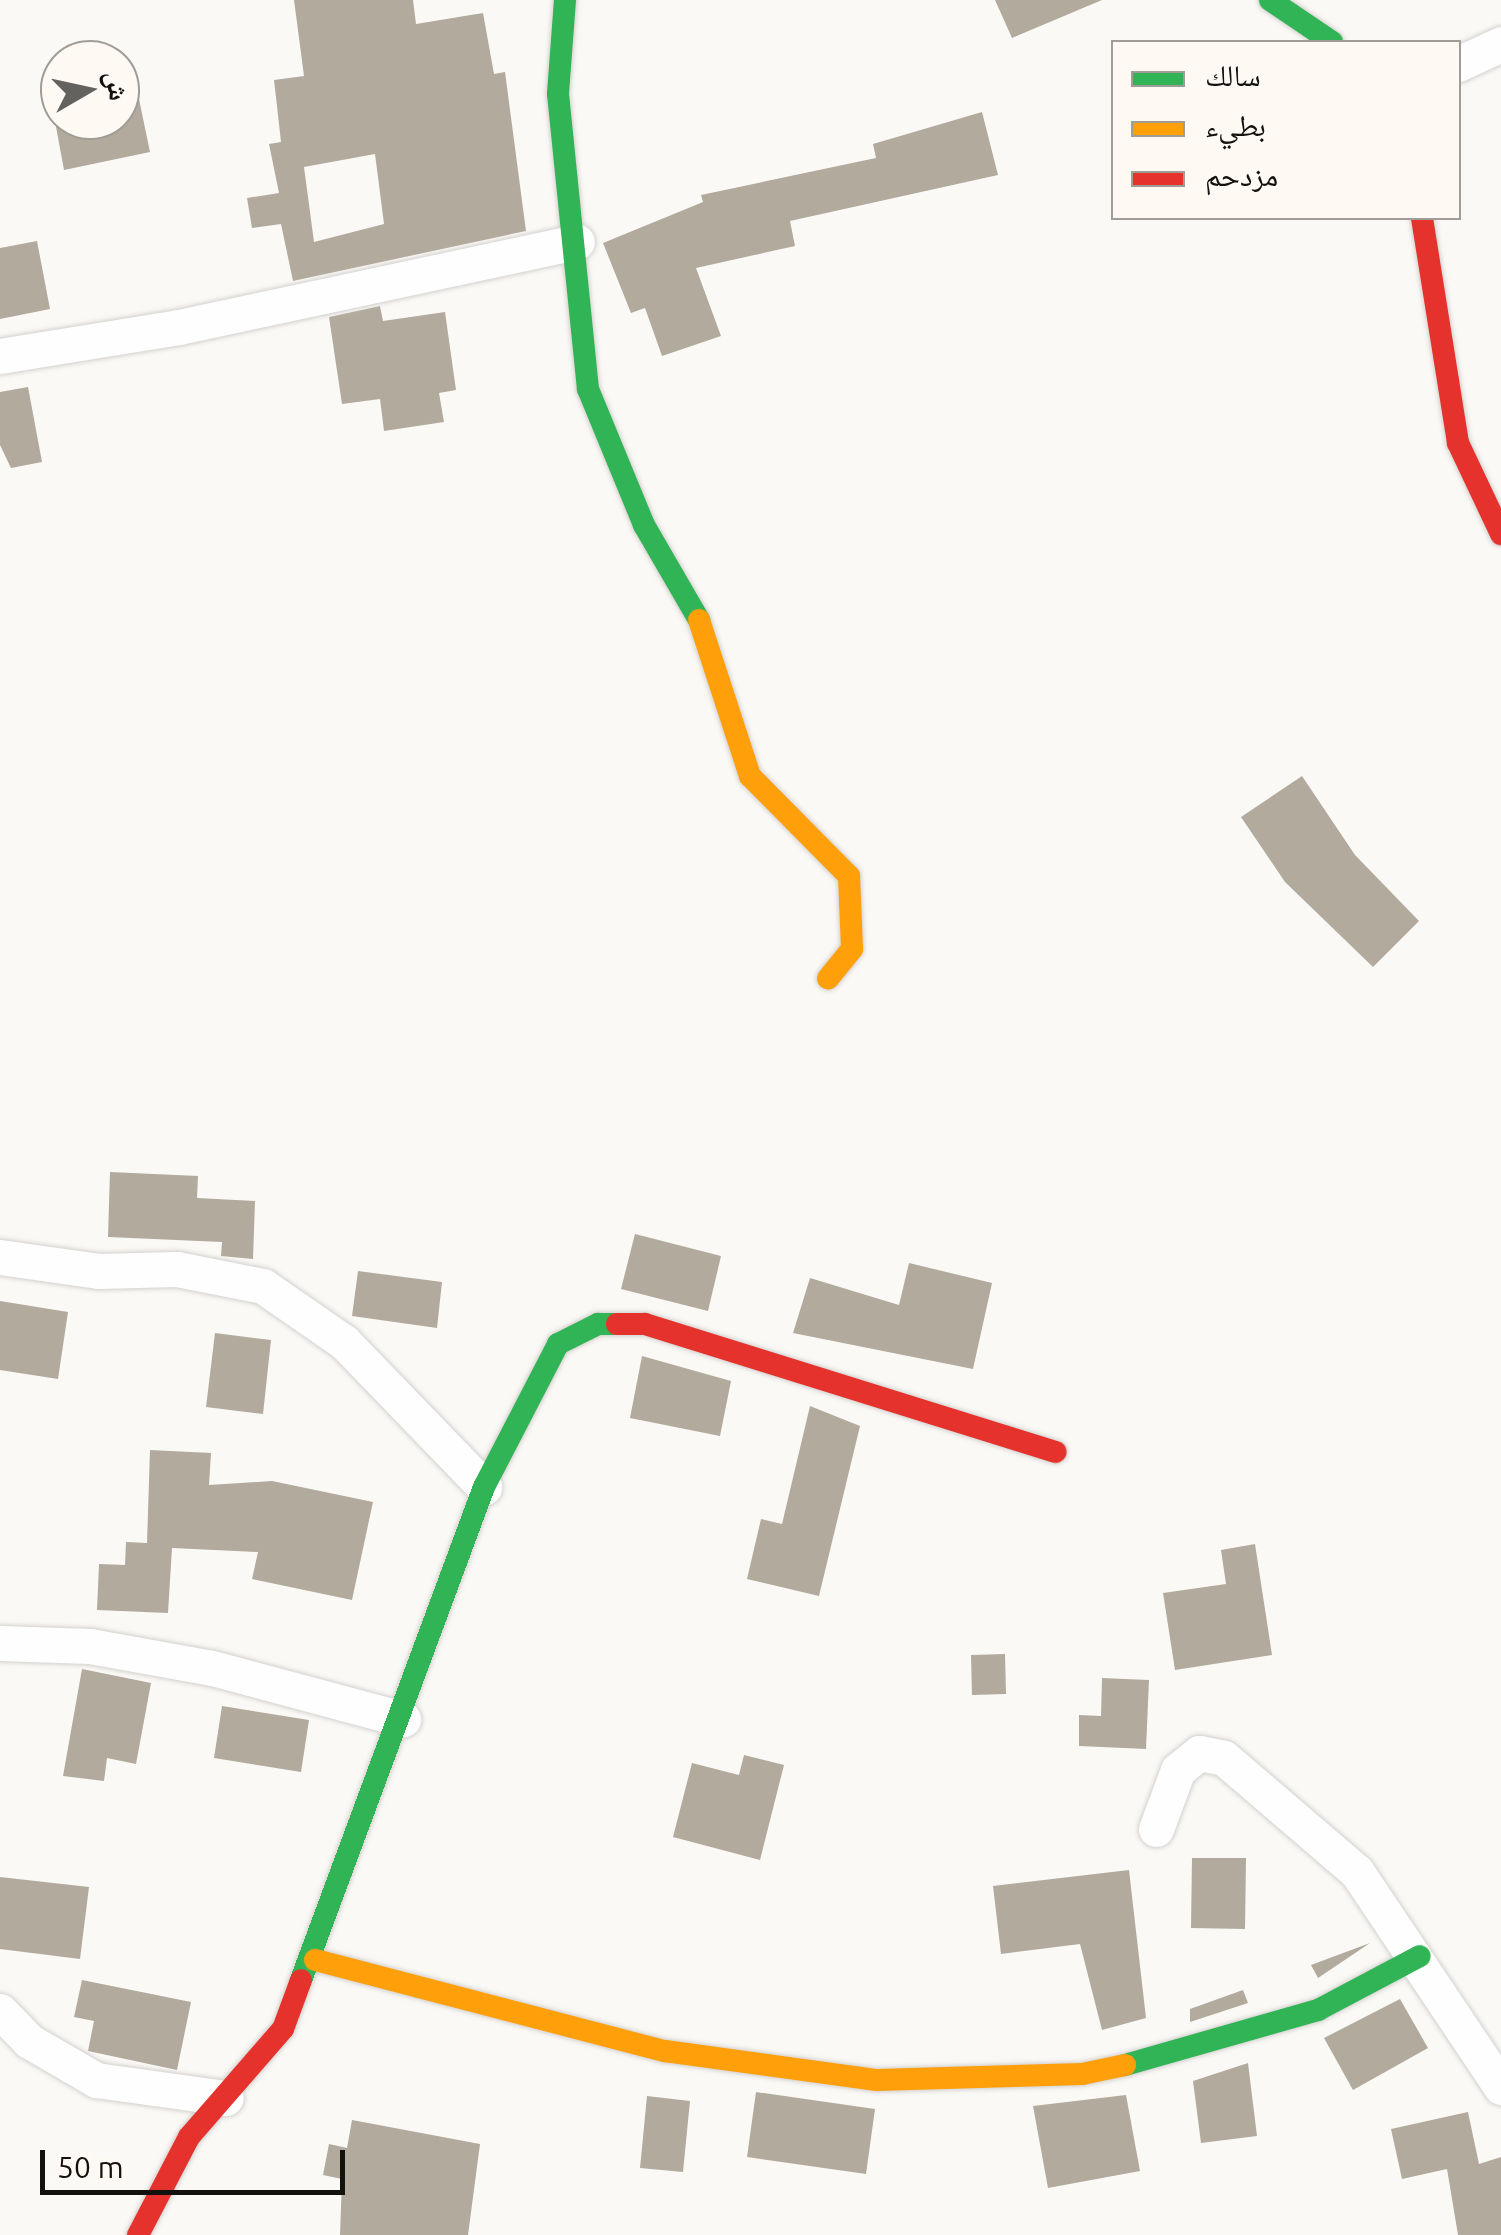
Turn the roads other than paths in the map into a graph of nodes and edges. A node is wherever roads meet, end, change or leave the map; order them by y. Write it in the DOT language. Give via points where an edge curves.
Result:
graph roads {
  1 [pos="564,0"];
  2 [pos="1270,0"];
  3 [pos="1329,40"];
  4 [pos="1501,44"];
  5 [pos="1461,63"];
  6 [pos="1422,220"];
  7 [pos="577,242"];
  8 [pos="0,356"];
  9 [pos="1501,534"];
  10 [pos="828,979"];
  11 [pos="0,1257"];
  12 [pos="1055,1452"];
  13 [pos="484,1487"];
  14 [pos="0,1644"];
  15 [pos="404,1718"];
  16 [pos="1156,1829"];
  17 [pos="1420,1956"];
  18 [pos="314,1960"];
  19 [pos="0,2012"];
  20 [pos="1501,2087"];
  21 [pos="226,2098"];
  22 [pos="138,2235"];
  1 -- 7 [label="street" via="558,94"];
  2 -- 3 [label="street"];
  4 -- 5 [label="street"];
  6 -- 9 [label="street" via="1458,442"];
  7 -- 8 [label="street" via="179,327"];
  7 -- 10 [label="street" via="588,388 644,524 696,612 750,776 849,876 852,949"];
  11 -- 13 [label="street" via="98,1271 177,1269 262,1286 344,1342"];
  12 -- 13 [label="street" via="645,1324 598,1324 558,1344"];
  13 -- 15 [label="street"];
  14 -- 15 [label="street" via="90,1646 212,1668"];
  15 -- 18 [label="street"];
  16 -- 17 [label="street" via="1178,1770 1199,1753 1224,1758 1356,1872"];
  17 -- 18 [label="street" via="1318,2010 1187,2053 1082,2074 877,2080 666,2051"];
  17 -- 20 [label="street"];
  18 -- 21 [label="street" via="283,2030"];
  19 -- 21 [label="street" via="29,2041 96,2080"];
  21 -- 22 [label="street" via="189,2137"];
}
